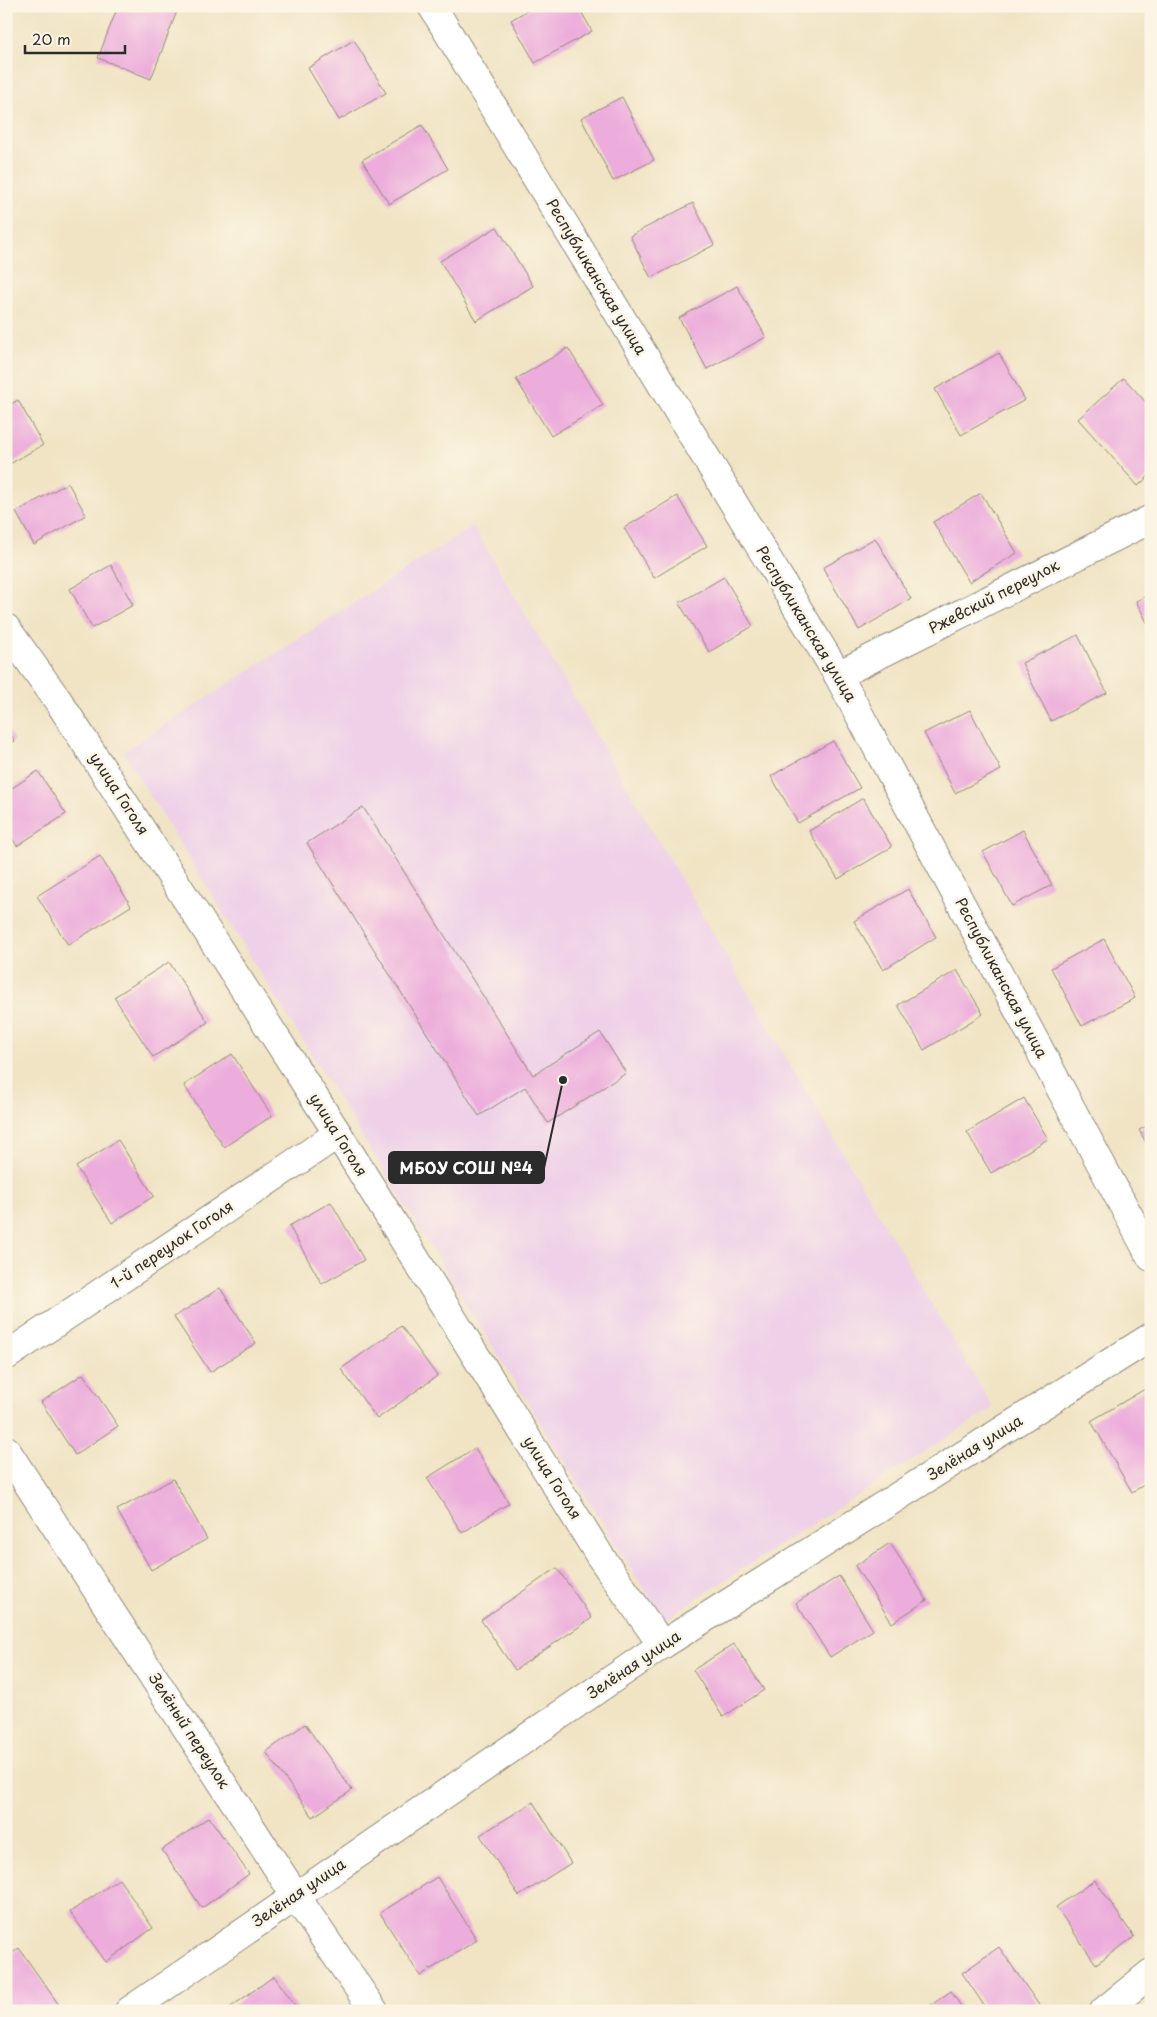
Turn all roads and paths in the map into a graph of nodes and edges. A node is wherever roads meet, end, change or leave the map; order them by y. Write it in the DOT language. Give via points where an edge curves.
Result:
graph roads {
  1 [pos="432,6"];
  2 [pos="1151,519"];
  3 [pos="6,628"];
  4 [pos="838,676"];
  5 [pos="338,1134"];
  6 [pos="1148,1245"];
  7 [pos="1151,1337"];
  8 [pos="6,1356"];
  9 [pos="6,1450"];
  10 [pos="662,1645"];
  11 [pos="295,1895"];
  12 [pos="1151,1972"];
  13 [pos="129,2011"];
  14 [pos="374,2011"];
  15 [pos="1104,2011"];
  1 -- 4 [label="street, Республиканская улица"];
  2 -- 4 [label="street, Ржевский переулок"];
  3 -- 5 [label="street, улица Гоголя" via="59,702"];
  4 -- 6 [label="street, Республиканская улица"];
  5 -- 8 [label="street, 1-й переулок Гоголя"];
  5 -- 10 [label="street, улица Гоголя" via="600,1556"];
  7 -- 10 [label="street, Зелёная улица"];
  9 -- 11 [label="street, Зелёный переулок"];
  10 -- 11 [label="street, Зелёная улица"];
  11 -- 13 [label="street, Зелёная улица"];
  11 -- 14 [label="street, Зелёный переулок"];
  12 -- 15 [label="street"];
}
